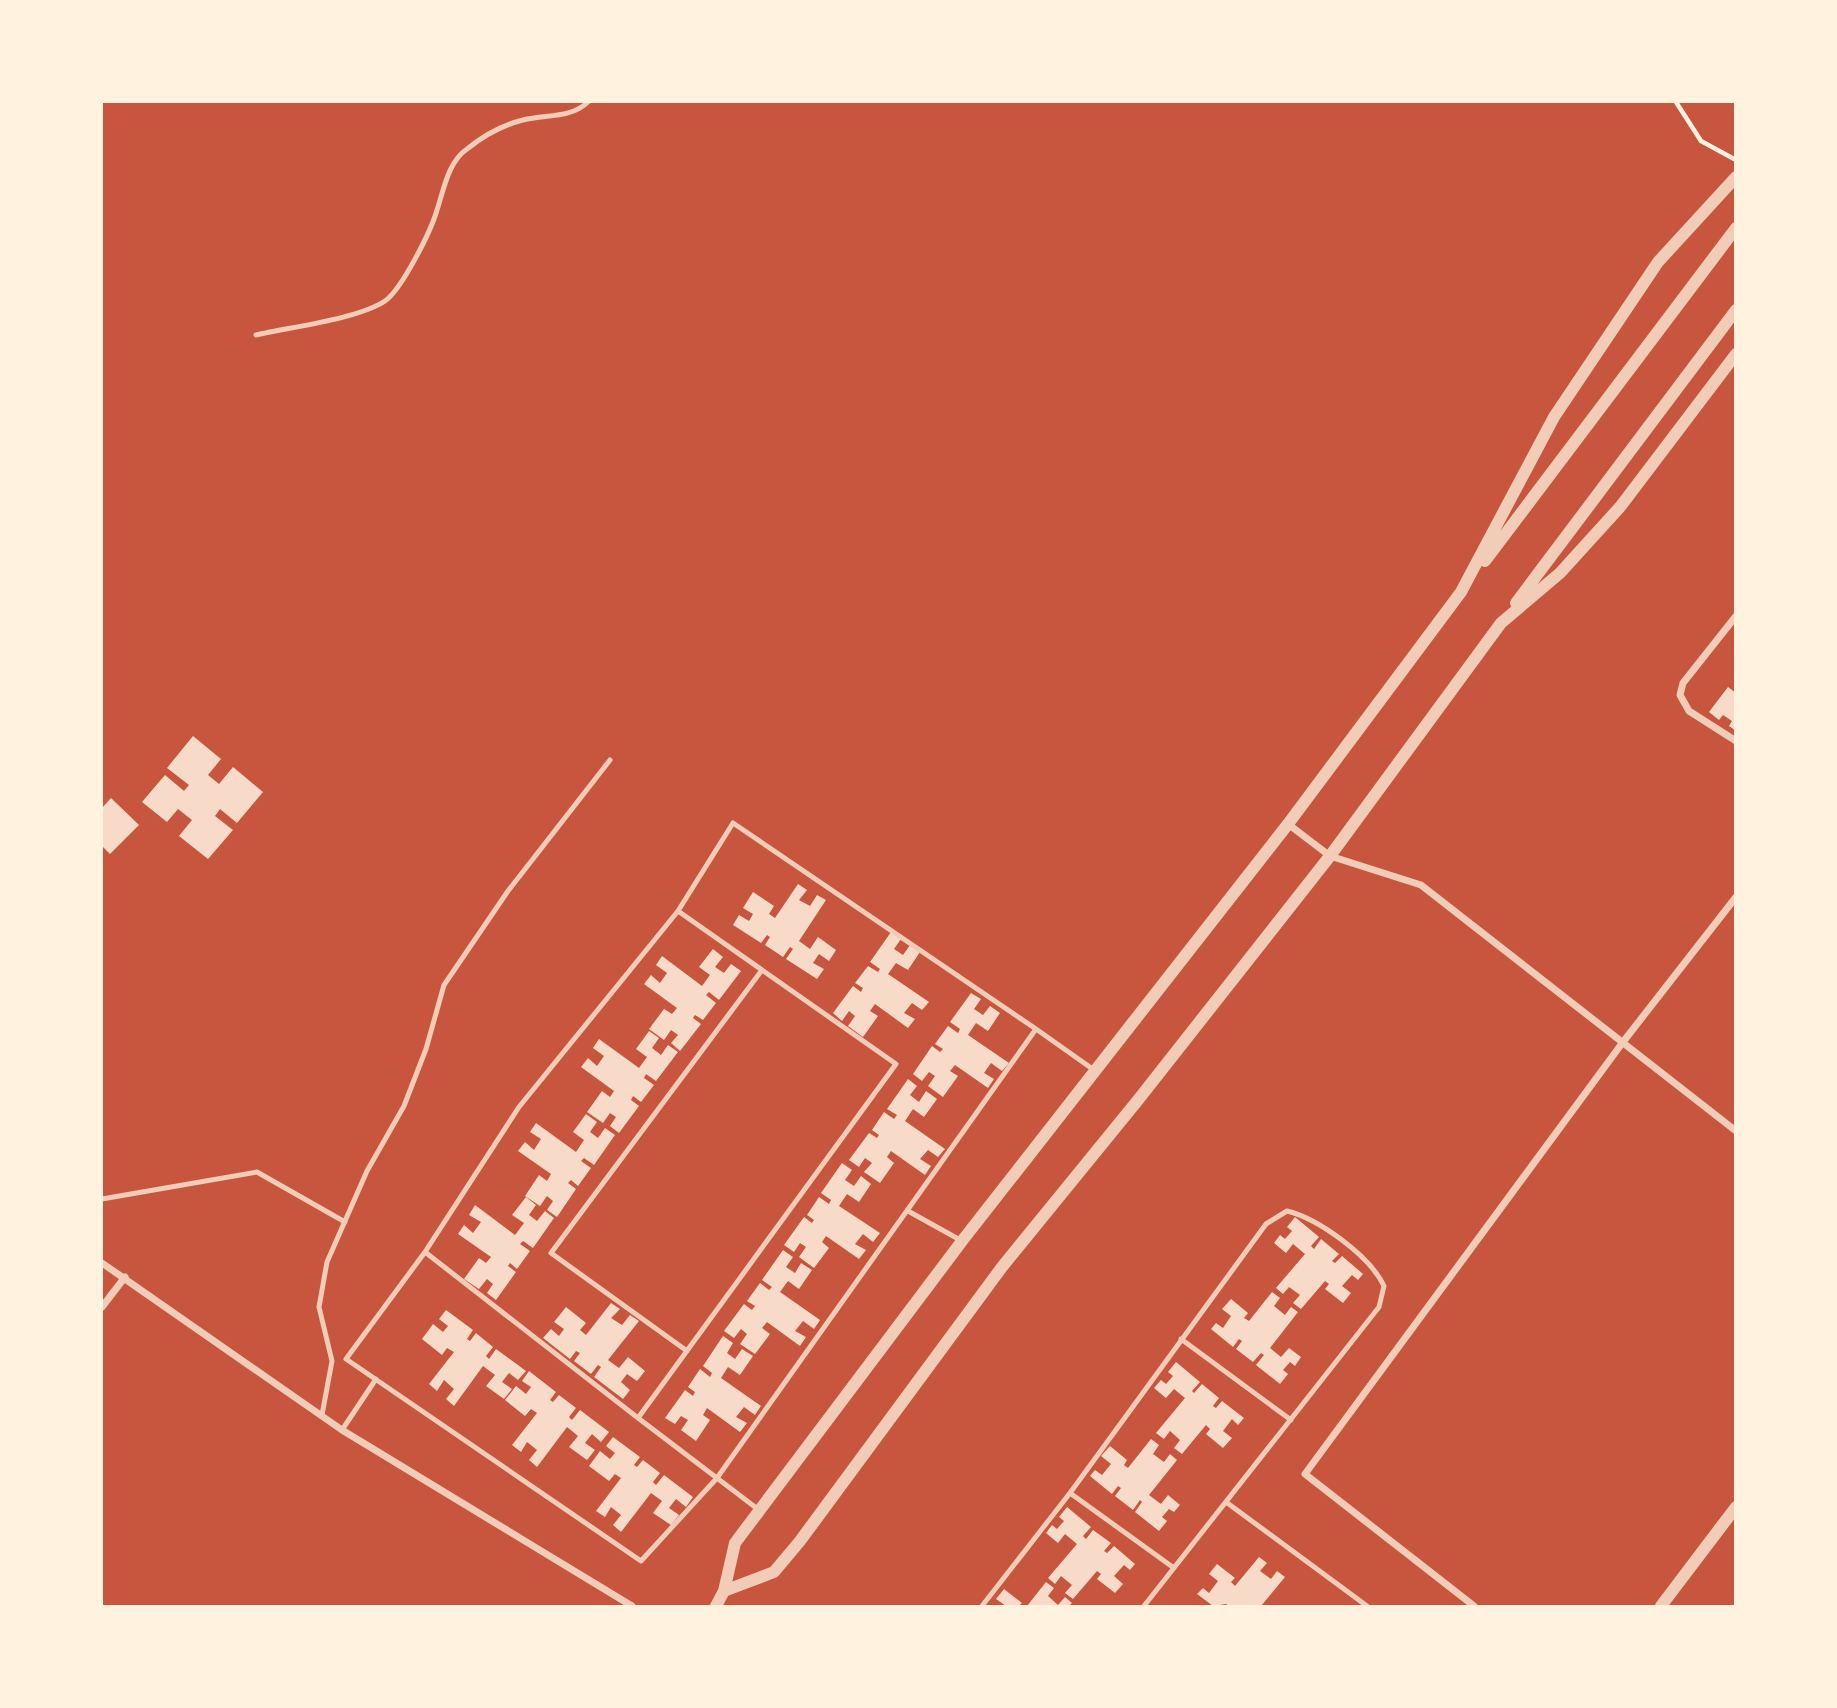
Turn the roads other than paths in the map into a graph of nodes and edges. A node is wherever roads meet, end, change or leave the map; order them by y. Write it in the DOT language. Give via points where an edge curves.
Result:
graph roads {
  1 [pos="588,102"];
  2 [pos="1735,177"];
  3 [pos="1735,228"];
  4 [pos="1735,310"];
  5 [pos="257,335"];
  6 [pos="1735,354"];
  7 [pos="1461,592"];
  8 [pos="1735,616"];
  9 [pos="1501,623"];
  10 [pos="1735,741"];
  11 [pos="610,760"];
  12 [pos="1288,824"];
  13 [pos="1330,856"];
  14 [pos="1735,897"];
  15 [pos="678,911"];
  16 [pos="762,970"];
  17 [pos="1036,1029"];
  18 [pos="1623,1042"];
  19 [pos="1096,1072"];
  20 [pos="1735,1131"];
  21 [pos="102,1199"];
  22 [pos="908,1211"];
  23 [pos="345,1222"];
  24 [pos="962,1241"];
  25 [pos="425,1252"];
  26 [pos="102,1263"];
  27 [pos="125,1277"];
  28 [pos="102,1307"];
  29 [pos="1181,1339"];
  30 [pos="687,1351"];
  31 [pos="376,1379"];
  32 [pos="322,1415"];
  33 [pos="638,1418"];
  34 [pos="1291,1420"];
  35 [pos="342,1430"];
  36 [pos="717,1478"];
  37 [pos="1070,1493"];
  38 [pos="1226,1502"];
  39 [pos="1735,1507"];
  40 [pos="760,1511"];
  41 [pos="1174,1568"];
  42 [pos="724,1591"];
  43 [pos="1150,1600"];
  44 [pos="632,1606"];
  45 [pos="716,1606"];
  46 [pos="982,1606"];
  47 [pos="1144,1606"];
  48 [pos="1158,1606"];
  49 [pos="1367,1606"];
  50 [pos="1474,1606"];
  51 [pos="1661,1606"];
  1 -- 5 [label="lane" via="572,112 523,120 464,151 450,170 435,216 395,292 383,302"];
  2 -- 7 [label="street" via="1658,262 1554,417"];
  3 -- 7 [label="street"];
  4 -- 9 [label="street"];
  6 -- 9 [label="street" via="1620,507 1560,573"];
  7 -- 12 [label="street"];
  8 -- 10 [label="street" via="1684,683 1680,695 1689,711"];
  9 -- 13 [label="street"];
  11 -- 23 [label="lane" via="508,891 444,985 404,1106 367,1171"];
  12 -- 13 [label="street"];
  12 -- 19 [label="street"];
  13 -- 18 [label="street" via="1421,885"];
  13 -- 42 [label="street" via="1002,1267 800,1541 774,1572"];
  14 -- 18 [label="street"];
  15 -- 16 [label="lane"];
  15 -- 17 [label="lane" via="733,823"];
  15 -- 25 [label="lane" via="519,1107"];
  16 -- 30 [label="lane" via="896,1064"];
  16 -- 30 [label="lane" via="551,1253"];
  17 -- 19 [label="lane"];
  17 -- 22 [label="lane"];
  18 -- 20 [label="street"];
  18 -- 50 [label="street" via="1305,1474"];
  19 -- 24 [label="street"];
  21 -- 23 [label="lane" via="257,1172"];
  22 -- 24 [label="lane"];
  22 -- 36 [label="lane"];
  23 -- 32 [label="lane" via="327,1262 319,1307 332,1362"];
  24 -- 40 [label="street"];
  25 -- 31 [label="lane" via="346,1359"];
  25 -- 33 [label="lane"];
  26 -- 27 [label="street"];
  27 -- 28 [label="street"];
  27 -- 32 [label="street"];
  29 -- 34 [label="lane"];
  29 -- 34 [label="lane" via="1266,1224 1287,1211 1306,1216 1376,1268 1384,1286 1379,1307"];
  29 -- 37 [label="lane"];
  30 -- 33 [label="lane"];
  31 -- 35 [label="lane"];
  31 -- 36 [label="lane" via="641,1561"];
  32 -- 35 [label="street"];
  33 -- 36 [label="lane"];
  34 -- 38 [label="lane"];
  35 -- 44 [label="street"];
  36 -- 40 [label="lane"];
  37 -- 41 [label="lane"];
  37 -- 46 [label="lane"];
  38 -- 41 [label="lane"];
  38 -- 49 [label="lane"];
  39 -- 51 [label="street"];
  40 -- 42 [label="street" via="735,1544"];
  41 -- 43 [label="lane"];
  42 -- 45 [label="street"];
  43 -- 47 [label="lane"];
  43 -- 48 [label="lane"];
}
